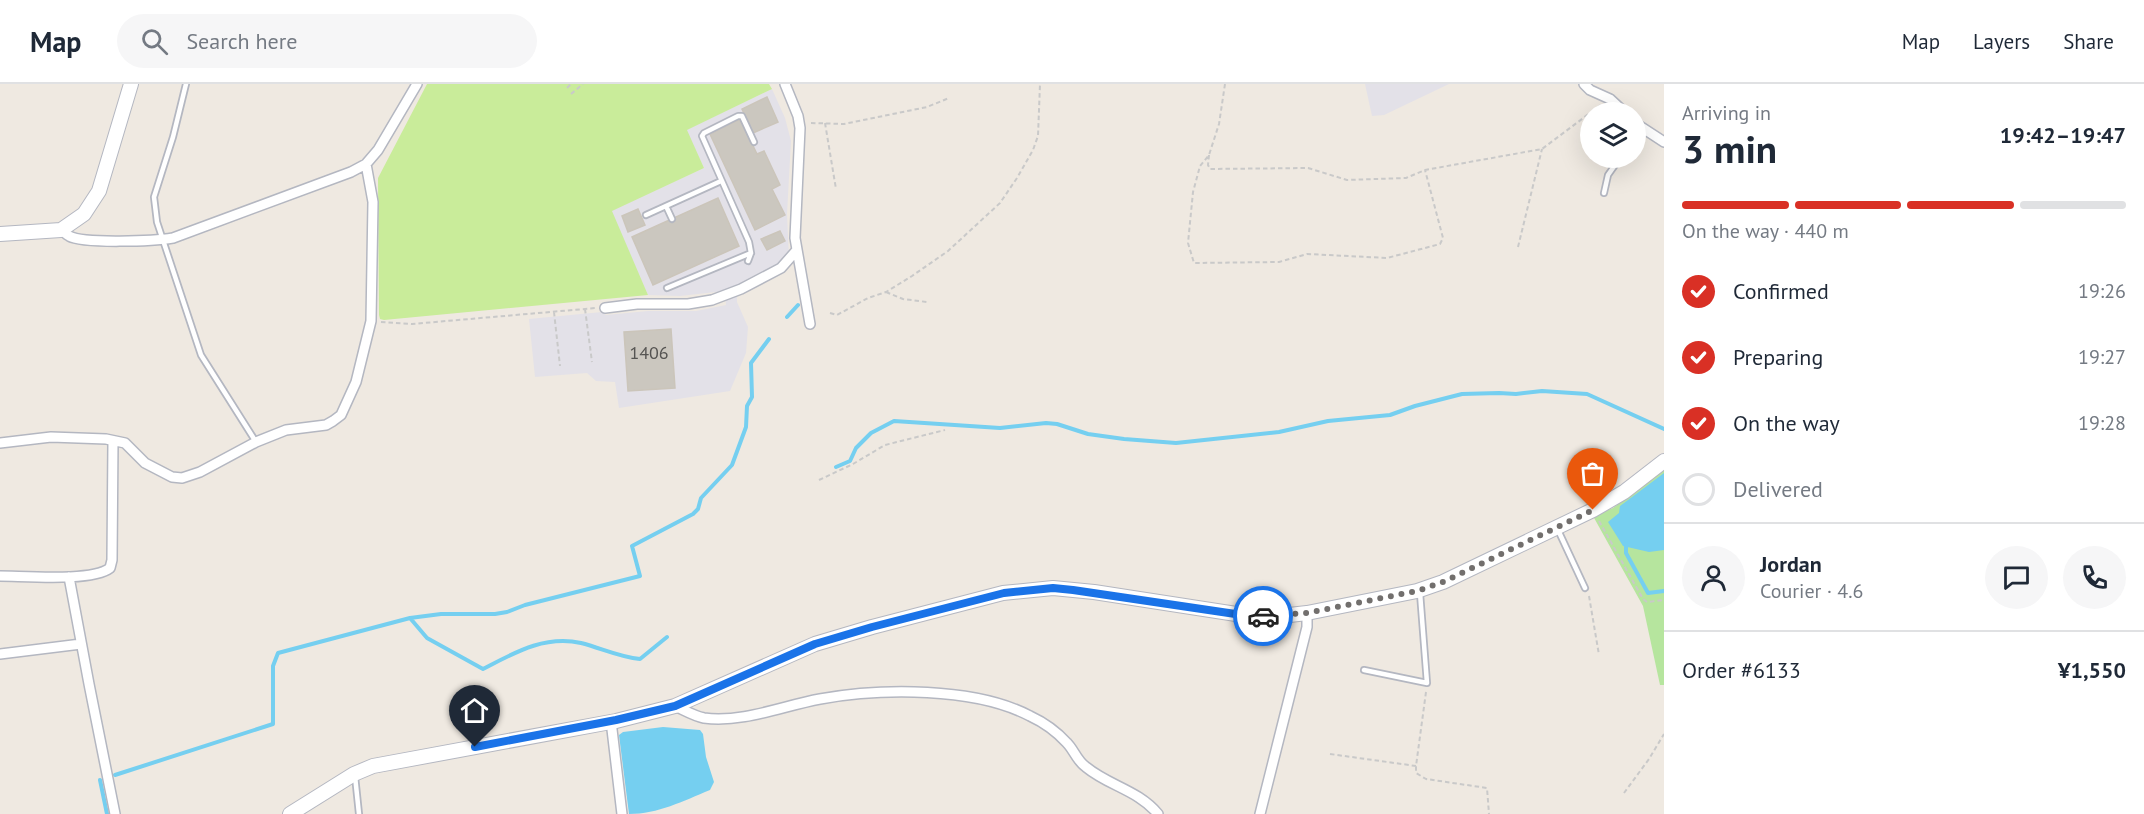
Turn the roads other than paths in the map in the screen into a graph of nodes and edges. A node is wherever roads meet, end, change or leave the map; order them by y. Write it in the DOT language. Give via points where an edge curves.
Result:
graph roads {
  1 [pos="131,84"];
  2 [pos="186,84"];
  3 [pos="417,84"];
  4 [pos="785,84"];
  5 [pos="1584,84"];
  6 [pos="1613,102"];
  7 [pos="1646,133"];
  8 [pos="754,142"];
  9 [pos="1664,142"];
  10 [pos="366,164"];
  11 [pos="1613,168"];
  12 [pos="721,180"];
  13 [pos="1604,193"];
  14 [pos="666,206"];
  15 [pos="646,215"];
  16 [pos="672,219"];
  17 [pos="62,230"];
  18 [pos="0,234"];
  19 [pos="162,240"];
  20 [pos="796,251"];
  21 [pos="751,254"];
  22 [pos="748,261"];
  23 [pos="667,288"];
  24 [pos="605,308"];
  25 [pos="810,324"];
  26 [pos="113,441"];
  27 [pos="0,442"];
  28 [pos="256,442"];
  29 [pos="1664,461"];
  30 [pos="1557,527"];
  31 [pos="0,576"];
  32 [pos="69,577"];
  33 [pos="1585,588"];
  34 [pos="1419,590"];
  35 [pos="1307,613"];
  36 [pos="81,644"];
  37 [pos="0,654"];
  38 [pos="1364,670"];
  39 [pos="675,706"];
  40 [pos="611,722"];
  41 [pos="354,774"];
  42 [pos="115,814"];
  43 [pos="290,814"];
  44 [pos="359,814"];
  45 [pos="622,814"];
  46 [pos="1158,814"];
  47 [pos="1260,814"];
  1 -- 17 [label="street" via="99,191 84,214"];
  2 -- 19 [label="lane" via="154,197"];
  3 -- 10 [label="street"];
  4 -- 20 [label="street" via="800,128"];
  5 -- 6 [label="street"];
  7 -- 9 [label="street"];
  8 -- 12 [label="lane" via="742,116 704,133"];
  10 -- 19 [label="street"];
  10 -- 28 [label="street" via="373,202 370,321 356,382 340,415 326,425 286,430"];
  11 -- 13 [label="lane"];
  12 -- 14 [label="lane"];
  12 -- 21 [label="lane"];
  14 -- 15 [label="lane"];
  14 -- 16 [label="lane"];
  17 -- 18 [label="street"];
  17 -- 19 [label="street" via="68,236 82,239"];
  19 -- 28 [label="lane" via="201,356"];
  20 -- 24 [label="street" via="781,268 741,290 712,300"];
  20 -- 25 [label="street"];
  21 -- 22 [label="lane"];
  21 -- 23 [label="lane"];
  26 -- 27 [label="street" via="51,437"];
  26 -- 28 [label="street" via="125,443 145,463 182,478"];
  26 -- 32 [label="street" via="112,564 102,573"];
  29 -- 30 [label="street" via="1624,492"];
  30 -- 33 [label="lane"];
  30 -- 34 [label="street"];
  31 -- 32 [label="street"];
  32 -- 36 [label="street"];
  34 -- 35 [label="street"];
  34 -- 38 [label="lane" via="1428,683"];
  35 -- 39 [label="street" via="1249,616 1053,588 1004,593 815,644"];
  35 -- 47 [label="street" via="1307,627"];
  36 -- 37 [label="street"];
  36 -- 42 [label="street"];
  39 -- 40 [label="street"];
  39 -- 46 [label="street" via="704,718 723,718 854,695 914,692 972,697 1004,705 1050,728 1088,769 1145,800"];
  40 -- 41 [label="street" via="373,766"];
  40 -- 45 [label="street"];
  41 -- 43 [label="street"];
  41 -- 44 [label="lane"];
}
